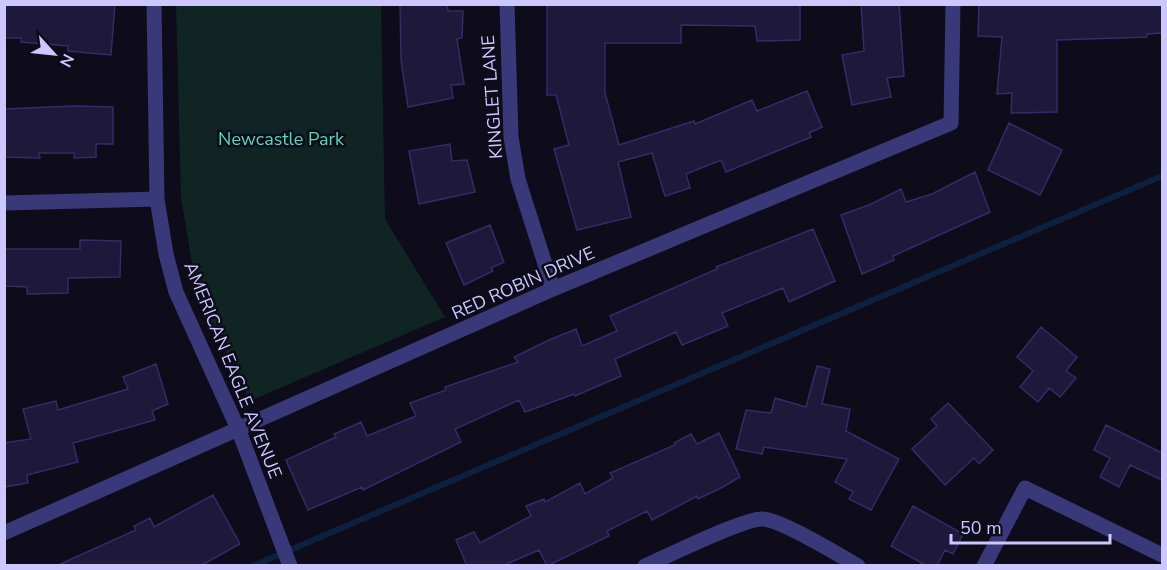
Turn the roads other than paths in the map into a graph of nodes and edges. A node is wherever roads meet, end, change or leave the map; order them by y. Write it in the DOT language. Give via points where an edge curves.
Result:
graph roads {
  1 [pos="154,4"];
  2 [pos="507,4"];
  3 [pos="953,4"];
  4 [pos="157,199"];
  5 [pos="4,203"];
  6 [pos="553,289"];
  7 [pos="239,431"];
  8 [pos="4,533"];
  9 [pos="1162,555"];
  10 [pos="290,566"];
  11 [pos="645,566"];
  12 [pos="858,566"];
  13 [pos="984,566"];
  1 -- 4 [label="street, AMERICAN EAGLE AVENUE"];
  2 -- 6 [label="street, KINGLET LANE" via="511,137 518,179"];
  3 -- 6 [label="street, RED ROBIN DRIVE" via="951,123"];
  4 -- 5 [label="street"];
  4 -- 7 [label="street, AMERICAN EAGLE AVENUE" via="176,292"];
  6 -- 7 [label="street, RED ROBIN DRIVE"];
  7 -- 8 [label="street, RED ROBIN DRIVE"];
  7 -- 10 [label="street, AMERICAN EAGLE AVENUE"];
  9 -- 13 [label="street" via="1025,488"];
  11 -- 12 [label="street" via="762,519 806,536"];
}
